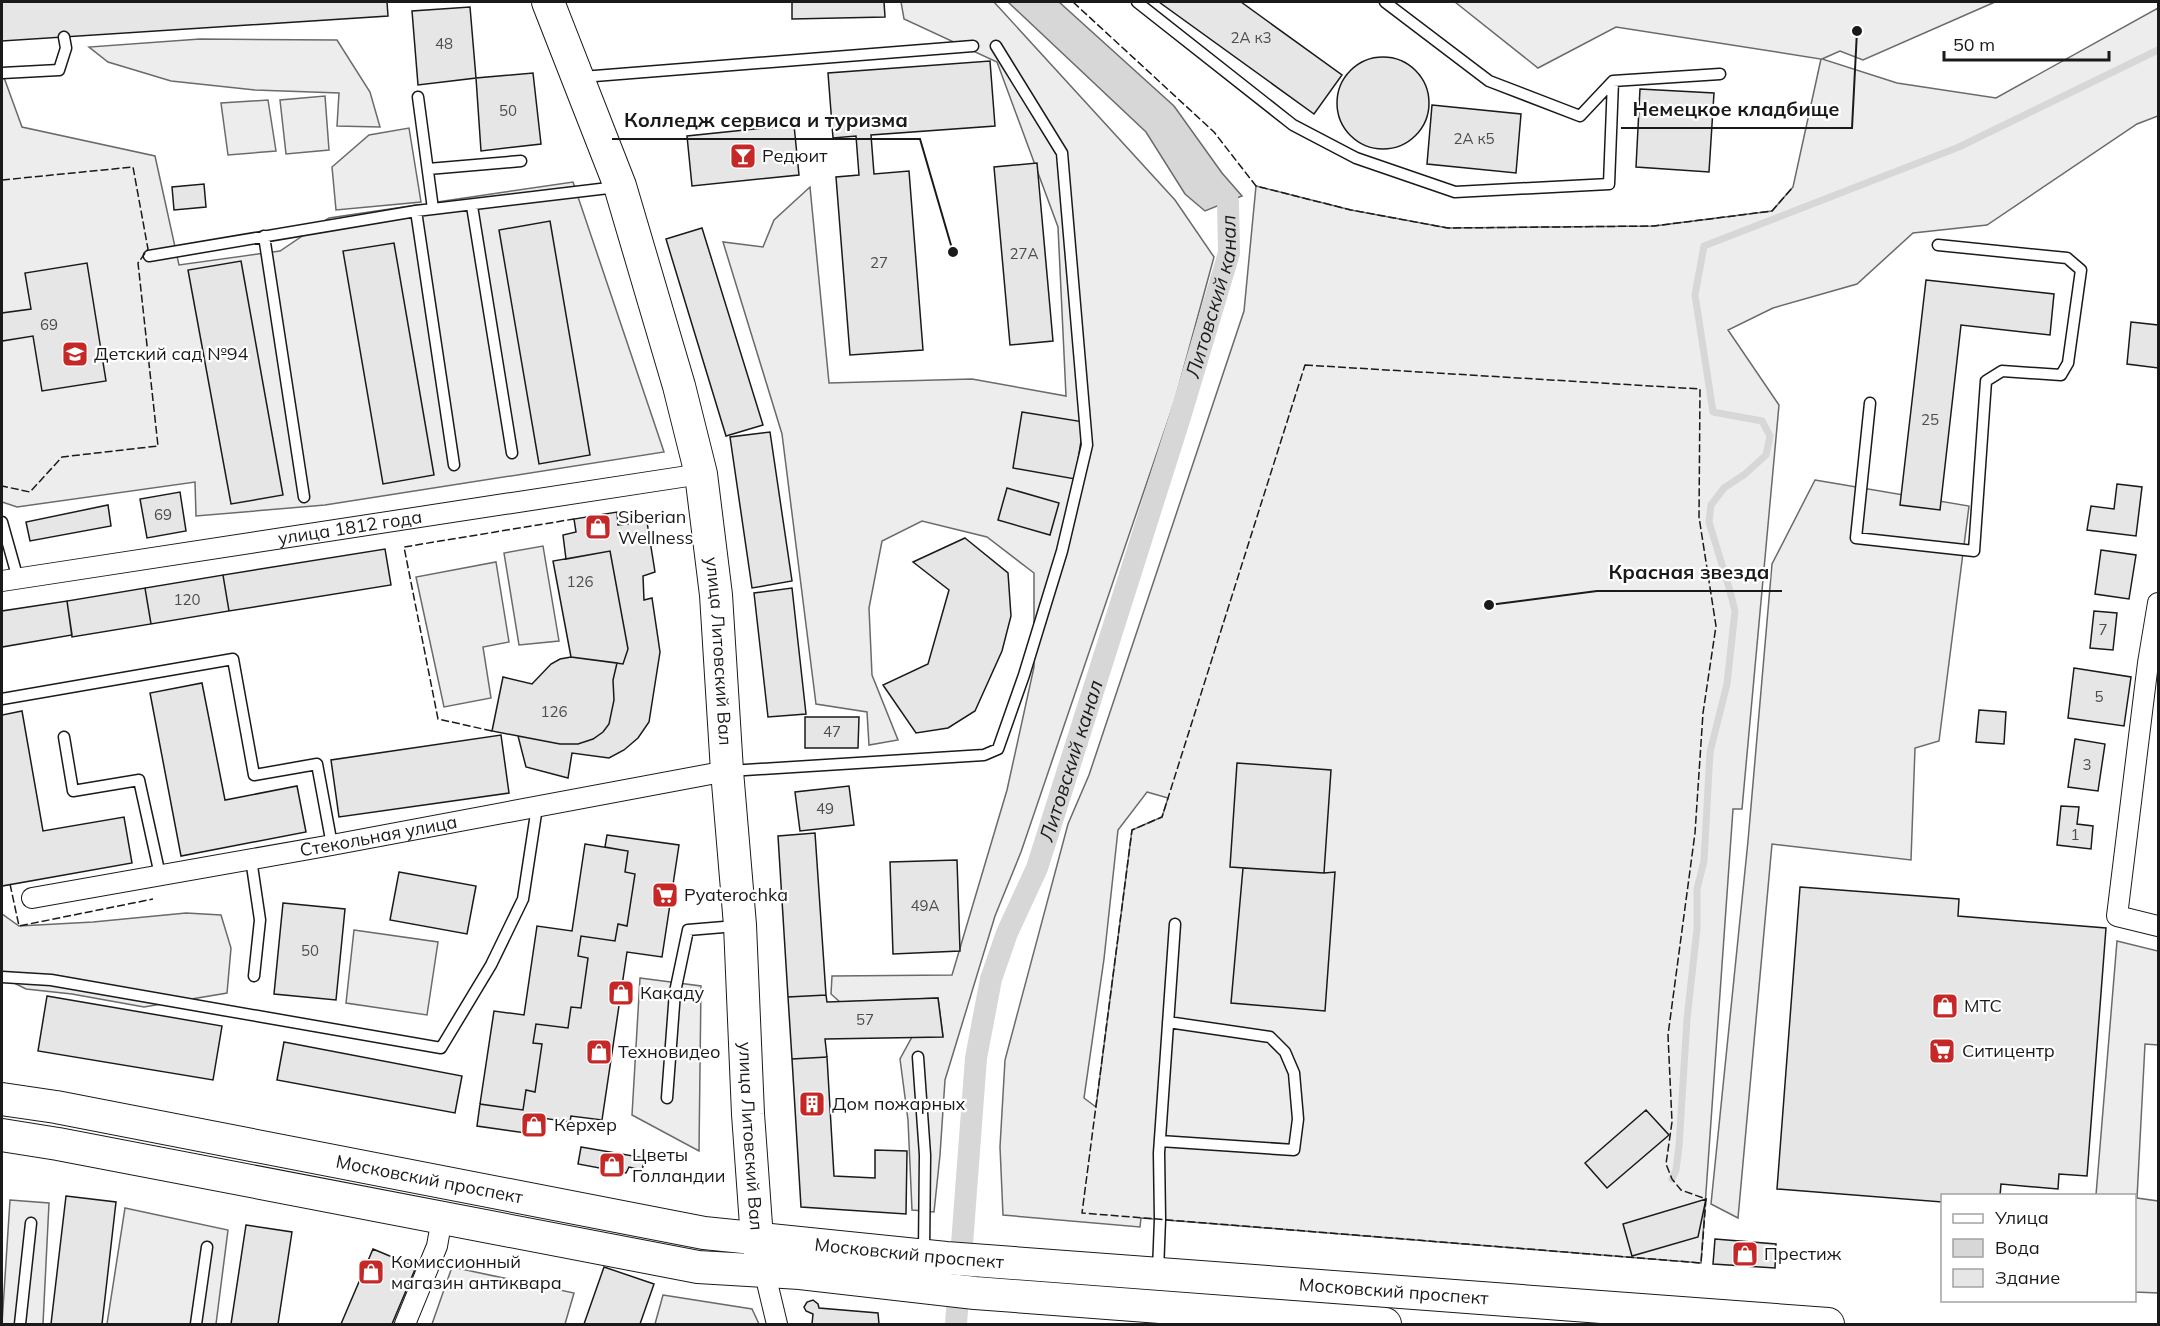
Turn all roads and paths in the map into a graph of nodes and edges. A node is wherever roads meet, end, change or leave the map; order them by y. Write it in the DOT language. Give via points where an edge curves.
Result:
graph roads {
  1 [pos="548,2"];
  2 [pos="1137,2"];
  3 [pos="1385,2"];
  4 [pos="64,37"];
  5 [pos="973,46"];
  6 [pos="996,46"];
  7 [pos="2,73"];
  8 [pos="1720,74"];
  9 [pos="578,77"];
  10 [pos="1613,81"];
  11 [pos="418,97"];
  12 [pos="521,161"];
  13 [pos="428,169"];
  14 [pos="620,186"];
  15 [pos="472,206"];
  16 [pos="433,209"];
  17 [pos="416,211"];
  18 [pos="264,236"];
  19 [pos="1938,245"];
  20 [pos="149,256"];
  21 [pos="1870,402"];
  22 [pos="512,453"];
  23 [pos="453,465"];
  24 [pos="701,474"];
  25 [pos="304,497"];
  26 [pos="2,522"];
  27 [pos="10,580"];
  28 [pos="2158,603"];
  29 [pos="2,699"];
  30 [pos="63,737"];
  31 [pos="727,771"];
  32 [pos="537,807"];
  33 [pos="332,845"];
  34 [pos="251,860"];
  35 [pos="160,875"];
  36 [pos="32,898"];
  37 [pos="1175,924"];
  38 [pos="740,925"];
  39 [pos="2158,926"];
  40 [pos="254,976"];
  41 [pos="2,977"];
  42 [pos="1168,1022"];
  43 [pos="918,1057"];
  44 [pos="667,1098"];
  45 [pos="2,1099"];
  46 [pos="2,1135"];
  47 [pos="1160,1141"];
  48 [pos="442,1218"];
  49 [pos="31,1222"];
  50 [pos="757,1239"];
  51 [pos="207,1247"];
  52 [pos="949,1258"];
  53 [pos="764,1270"];
  54 [pos="1158,1274"];
  55 [pos="20,1324"];
  56 [pos="196,1324"];
  57 [pos="405,1324"];
  58 [pos="777,1324"];
  59 [pos="1385,1324"];
  60 [pos="1828,1324"];
  1 -- 9 [label="main road, улица Литовский Вал"];
  2 -- 10 [label="lane" via="1293,125 1356,158 1455,192 1608,184"];
  3 -- 10 [label="lane" via="1489,81 1580,116"];
  4 -- 7 [label="lane" via="66,48 59,70"];
  5 -- 9 [label="lane"];
  6 -- 31 [label="lane" via="1062,153 1087,445 1062,551 998,749 984,755"];
  8 -- 10 [label="lane"];
  9 -- 14 [label="main road, улица Литовский Вал"];
  11 -- 13 [label="lane"];
  12 -- 13 [label="lane"];
  13 -- 16 [label="lane"];
  14 -- 15 [label="lane"];
  14 -- 24 [label="main road, улица Литовский Вал"];
  15 -- 16 [label="lane"];
  15 -- 22 [label="lane"];
  16 -- 17 [label="lane"];
  17 -- 18 [label="lane"];
  17 -- 23 [label="lane"];
  18 -- 20 [label="lane"];
  18 -- 25 [label="lane"];
  19 -- 21 [label="lane" via="2067,258 2081,270 2068,363 2061,375 2002,371 1986,381 1974,551 1856,538"];
  24 -- 27 [label="street, улица 1812 года"];
  24 -- 31 [label="main road, улица Литовский Вал" via="716,595"];
  26 -- 27 [label="lane"];
  28 -- 39 [label="street" via="2117,916"];
  29 -- 33 [label="lane" via="233,659 254,775 317,764"];
  30 -- 35 [label="lane" via="73,791 139,780"];
  31 -- 32 [label="street, Стекольная улица"];
  31 -- 38 [label="main road, улица Литовский Вал"];
  32 -- 33 [label="street, Стекольная улица"];
  32 -- 41 [label="lane" via="523,899 491,965 441,1048 51,980"];
  33 -- 34 [label="street, Стекольная улица"];
  34 -- 35 [label="street, Стекольная улица"];
  34 -- 40 [label="lane" via="260,920"];
  35 -- 36 [label="street, Стекольная улица"];
  37 -- 42 [label="lane"];
  38 -- 44 [label="lane" via="688,930 675,992"];
  38 -- 50 [label="main road, улица Литовский Вал"];
  42 -- 47 [label="lane"];
  42 -- 47 [label="lane" via="1270,1036 1285,1052 1294,1073 1298,1119 1294,1150"];
  43 -- 52 [label="lane" via="925,1155"];
  45 -- 50 [label="main road, Московский проспект" via="704,1233"];
  46 -- 48 [label="main road, Московский проспект"];
  47 -- 54 [label="lane"];
  48 -- 53 [label="main road, Московский проспект" via="698,1267"];
  48 -- 57 [label="street" via="437,1246"];
  49 -- 55 [label="lane"];
  50 -- 52 [label="main road, Московский проспект"];
  50 -- 53 [label="main road, улица Литовский Вал"];
  51 -- 56 [label="lane"];
  52 -- 54 [label="main road, Московский проспект"];
  53 -- 58 [label="street, улица Литовский Вал"];
  53 -- 59 [label="main road, Московский проспект" via="975,1293"];
  54 -- 60 [label="main road, Московский проспект"];
}
